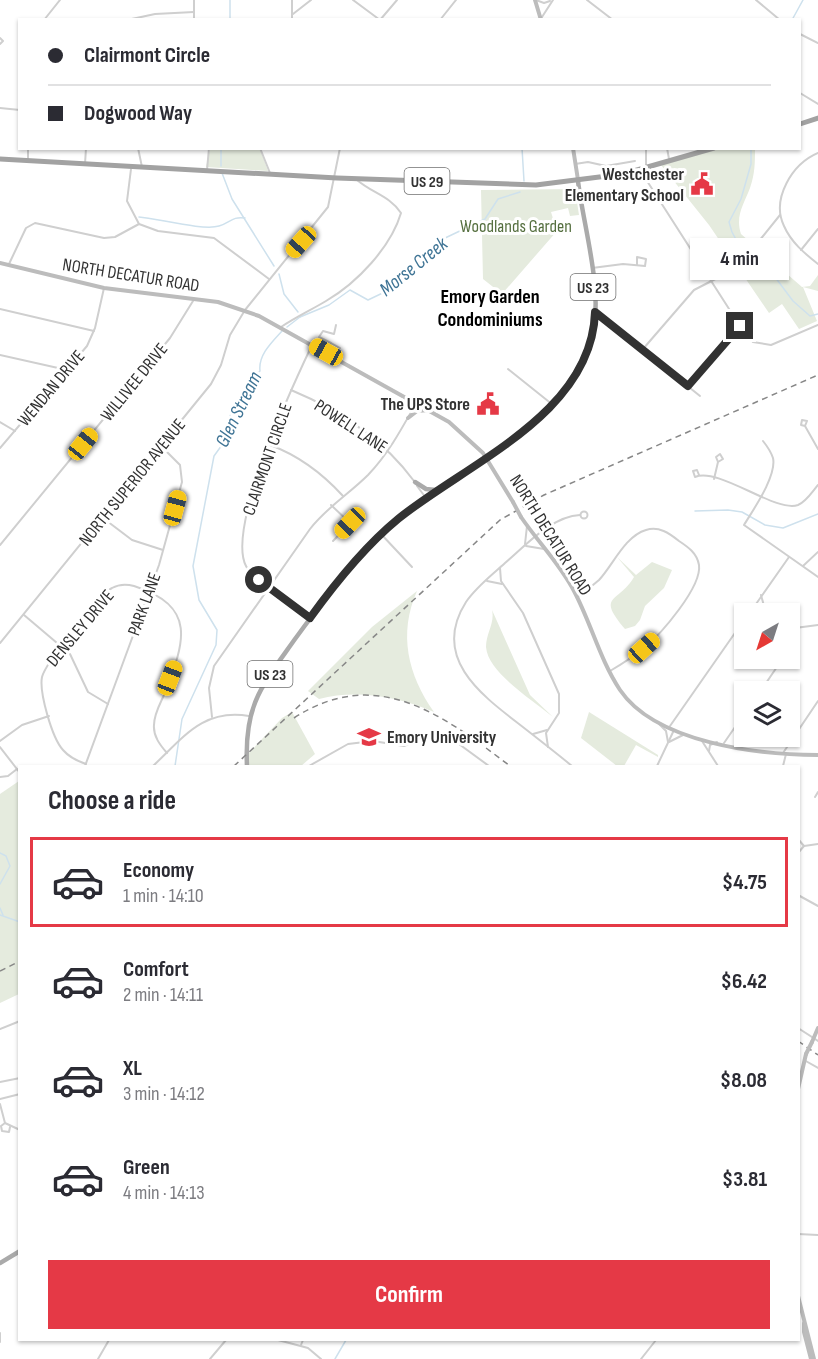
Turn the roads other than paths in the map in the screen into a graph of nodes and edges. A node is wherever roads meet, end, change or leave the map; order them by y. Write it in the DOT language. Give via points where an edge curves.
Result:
graph roads {
  1 [pos="60,0"];
  2 [pos="194,0"];
  3 [pos="292,0"];
  4 [pos="311,0"];
  5 [pos="353,0"];
  6 [pos="397,0"];
  7 [pos="456,0"];
  8 [pos="535,0"];
  9 [pos="553,0"];
  10 [pos="587,0"];
  11 [pos="756,0"];
  12 [pos="194,12"];
  13 [pos="293,14"];
  14 [pos="46,18"];
  15 [pos="136,18"];
  16 [pos="194,18"];
  17 [pos="292,18"];
  18 [pos="377,18"];
  19 [pos="382,18"];
  20 [pos="442,18"];
  21 [pos="540,18"];
  22 [pos="542,18"];
  23 [pos="610,18"];
  24 [pos="778,18"];
  25 [pos="801,34"];
  26 [pos="0,38"];
  27 [pos="818,43"];
  28 [pos="0,44"];
  29 [pos="801,94"];
  30 [pos="818,104"];
  31 [pos="0,108"];
  32 [pos="18,110"];
  33 [pos="818,118"];
  34 [pos="801,124"];
  35 [pos="28,150"];
  36 [pos="86,150"];
  37 [pos="138,150"];
  38 [pos="208,150"];
  39 [pos="261,150"];
  40 [pos="340,150"];
  41 [pos="573,150"];
  42 [pos="646,150"];
  43 [pos="667,150"];
  44 [pos="708,150"];
  45 [pos="818,153"];
  46 [pos="0,159"];
  47 [pos="28,161"];
  48 [pos="635,161"];
  49 [pos="670,162"];
  50 [pos="85,164"];
  51 [pos="575,164"];
  52 [pos="131,166"];
  53 [pos="142,167"];
  54 [pos="643,169"];
  55 [pos="207,170"];
  56 [pos="270,173"];
  57 [pos="334,177"];
  58 [pos="355,178"];
  59 [pos="578,181"];
  60 [pos="780,214"];
  61 [pos="139,224"];
  62 [pos="818,229"];
  63 [pos="759,241"];
  64 [pos="801,250"];
  65 [pos="0,262"];
  66 [pos="818,264"];
  67 [pos="8,265"];
  68 [pos="637,265"];
  69 [pos="592,268"];
  70 [pos="731,271"];
  71 [pos="269,279"];
  72 [pos="712,281"];
  73 [pos="104,288"];
  74 [pos="194,298"];
  75 [pos="0,309"];
  76 [pos="245,310"];
  77 [pos="595,312"];
  78 [pos="818,324"];
  79 [pos="336,325"];
  80 [pos="740,326"];
  81 [pos="281,327"];
  82 [pos="94,331"];
  83 [pos="334,334"];
  84 [pos="330,343"];
  85 [pos="312,345"];
  86 [pos="340,348"];
  87 [pos="643,349"];
  88 [pos="326,352"];
  89 [pos="0,355"];
  90 [pos="508,369"];
  91 [pos="67,370"];
  92 [pos="688,386"];
  93 [pos="291,390"];
  94 [pos="700,396"];
  95 [pos="416,402"];
  96 [pos="553,405"];
  97 [pos="432,411"];
  98 [pos="408,418"];
  99 [pos="0,422"];
  100 [pos="805,426"];
  101 [pos="15,431"];
  102 [pos="763,441"];
  103 [pos="270,445"];
  104 [pos="162,446"];
  105 [pos="0,448"];
  106 [pos="818,449"];
  107 [pos="389,450"];
  108 [pos="486,457"];
  109 [pos="718,462"];
  110 [pos="699,475"];
  111 [pos="714,478"];
  112 [pos="415,482"];
  113 [pos="818,485"];
  114 [pos="438,490"];
  115 [pos="343,496"];
  116 [pos="761,496"];
  117 [pos="426,498"];
  118 [pos="332,505"];
  119 [pos="580,515"];
  120 [pos="103,518"];
  121 [pos="527,526"];
  122 [pos="381,534"];
  123 [pos="534,537"];
  124 [pos="333,541"];
  125 [pos="0,545"];
  126 [pos="524,547"];
  127 [pos="544,549"];
  128 [pos="163,550"];
  129 [pos="818,552"];
  130 [pos="789,556"];
  131 [pos="803,566"];
  132 [pos="412,567"];
  133 [pos="501,567"];
  134 [pos="818,577"];
  135 [pos="484,582"];
  136 [pos="503,584"];
  137 [pos="269,588"];
  138 [pos="148,591"];
  139 [pos="761,595"];
  140 [pos="577,597"];
  141 [pos="756,603"];
  142 [pos="763,603"];
  143 [pos="23,615"];
  144 [pos="310,618"];
  145 [pos="818,624"];
  146 [pos="800,627"];
  147 [pos="734,635"];
  148 [pos="0,643"];
  149 [pos="62,646"];
  150 [pos="610,671"];
  151 [pos="818,700"];
  152 [pos="108,704"];
  153 [pos="49,716"];
  154 [pos="249,716"];
  155 [pos="212,717"];
  156 [pos="658,723"];
  157 [pos="669,728"];
  158 [pos="734,728"];
  159 [pos="547,730"];
  160 [pos="674,730"];
  161 [pos="531,733"];
  162 [pos="687,735"];
  163 [pos="700,738"];
  164 [pos="0,741"];
  165 [pos="717,742"];
  166 [pos="724,743"];
  167 [pos="668,744"];
  168 [pos="0,747"];
  169 [pos="550,749"];
  170 [pos="709,751"];
  171 [pos="167,753"];
  172 [pos="784,754"];
  173 [pos="818,755"];
  174 [pos="86,765"];
  175 [pos="154,765"];
  176 [pos="248,765"];
  177 [pos="311,765"];
  178 [pos="488,765"];
  179 [pos="571,765"];
  180 [pos="658,765"];
  181 [pos="717,765"];
  182 [pos="783,765"];
  183 [pos="17,770"];
  184 [pos="0,777"];
  185 [pos="818,792"];
  186 [pos="815,797"];
  187 [pos="800,841"];
  188 [pos="818,844"];
  189 [pos="804,846"];
  190 [pos="800,851"];
  191 [pos="800,896"];
  192 [pos="818,906"];
  193 [pos="18,1022"];
  194 [pos="818,1028"];
  195 [pos="0,1029"];
  196 [pos="800,1030"];
  197 [pos="814,1040"];
  198 [pos="804,1060"];
  199 [pos="818,1068"];
  200 [pos="18,1078"];
  201 [pos="800,1079"];
  202 [pos="0,1082"];
  203 [pos="18,1094"];
  204 [pos="0,1099"];
  205 [pos="0,1104"];
  206 [pos="5,1123"];
  207 [pos="10,1127"];
  208 [pos="18,1129"];
  209 [pos="800,1234"];
  210 [pos="818,1235"];
  211 [pos="18,1252"];
  212 [pos="0,1263"];
  213 [pos="800,1305"];
  214 [pos="0,1333"];
  215 [pos="108,1341"];
  216 [pos="225,1341"];
  217 [pos="283,1341"];
  218 [pos="303,1341"];
  219 [pos="656,1341"];
  220 [pos="0,1342"];
  221 [pos="301,1345"];
  222 [pos="98,1359"];
  223 [pos="210,1359"];
  224 [pos="321,1359"];
  225 [pos="641,1359"];
  226 [pos="812,1359"];
  1 -- 14 [label="street"];
  2 -- 12 [label="street"];
  3 -- 13 [label="street"];
  4 -- 13 [label="street"];
  5 -- 18 [label="street"];
  6 -- 19 [label="street"];
  7 -- 20 [label="street"];
  8 -- 9 [label="street"];
  8 -- 21 [label="main road"];
  9 -- 22 [label="street"];
  10 -- 23 [label="street"];
  11 -- 24 [label="street"];
  12 -- 15 [label="street"];
  12 -- 16 [label="street"];
  13 -- 17 [label="street"];
  25 -- 27 [label="street"];
  26 -- 28 [label="street"];
  29 -- 30 [label="street"];
  31 -- 32 [label="street"];
  33 -- 34 [label="highway"];
  35 -- 47 [label="street"];
  36 -- 50 [label="street"];
  37 -- 53 [label="street"];
  38 -- 55 [label="street"];
  39 -- 56 [label="street"];
  40 -- 57 [label="street, NORTH SUPERIOR AVENUE"];
  41 -- 51 [label="main road"];
  42 -- 54 [label="street"];
  43 -- 49 [label="street"];
  44 -- 49 [label="highway"];
  45 -- 60 [label="street" via="789,178"];
  46 -- 47 [label="highway, US 29"];
  47 -- 50 [label="highway, US 29"];
  48 -- 51 [label="street" via="606,166"];
  49 -- 54 [label="highway"];
  50 -- 52 [label="highway, US 29"];
  51 -- 59 [label="main road"];
  52 -- 53 [label="highway, US 29"];
  52 -- 61 [label="street" via="127,201"];
  53 -- 55 [label="highway, US 29"];
  54 -- 59 [label="highway"];
  54 -- 72 [label="street"];
  55 -- 56 [label="highway, US 29"];
  56 -- 57 [label="highway, US 29"];
  57 -- 58 [label="highway, US 29"];
  57 -- 71 [label="street, NORTH SUPERIOR AVENUE" via="333,194 324,214"];
  58 -- 59 [label="highway, US 29" via="491,184"];
  58 -- 81 [label="street" via="398,208 401,213 395,231 378,257 329,299"];
  59 -- 69 [label="main road, US 23"];
  60 -- 63 [label="street"];
  60 -- 64 [label="street" via="786,232"];
  61 -- 67 [label="street" via="115,237 104,238 35,223 26,228"];
  61 -- 71 [label="street" via="158,231 214,238"];
  62 -- 64 [label="street"];
  64 -- 66 [label="street"];
  65 -- 67 [label="main road, NORTH DECATUR ROAD"];
  67 -- 73 [label="main road, NORTH DECATUR ROAD"];
  68 -- 69 [label="street"];
  69 -- 77 [label="main road, US 23"];
  70 -- 72 [label="street"];
  71 -- 76 [label="street, NORTH SUPERIOR AVENUE"];
  72 -- 80 [label="street"];
  72 -- 87 [label="street" via="694,290"];
  73 -- 74 [label="main road, NORTH DECATUR ROAD"];
  73 -- 82 [label="street, WENDAN DRIVE"];
  74 -- 76 [label="main road, NORTH DECATUR ROAD"];
  74 -- 125 [label="street, WILLIVEE DRIVE" via="170,338"];
  75 -- 82 [label="street"];
  76 -- 81 [label="main road, NORTH DECATUR ROAD"];
  76 -- 104 [label="street, NORTH SUPERIOR AVENUE" via="230,335 211,384"];
  77 -- 87 [label="street"];
  77 -- 96 [label="main road, US 23" via="593,333 581,363"];
  78 -- 80 [label="street" via="764,345 753,342"];
  79 -- 83 [label="street"];
  80 -- 92 [label="street"];
  81 -- 85 [label="main road, NORTH DECATUR ROAD"];
  82 -- 91 [label="street, WENDAN DRIVE"];
  83 -- 84 [label="street"];
  83 -- 84 [label="street" via="323,331 319,337"];
  84 -- 86 [label="street"];
  84 -- 88 [label="street"];
  85 -- 88 [label="main road, NORTH DECATUR ROAD"];
  85 -- 93 [label="street, CLAIRMONT CIRCLE"];
  87 -- 92 [label="street"];
  88 -- 95 [label="main road, NORTH DECATUR ROAD"];
  89 -- 91 [label="street"];
  90 -- 96 [label="street"];
  91 -- 101 [label="street, WENDAN DRIVE"];
  92 -- 94 [label="street"];
  93 -- 103 [label="street, CLAIRMONT CIRCLE"];
  93 -- 107 [label="street, POWELL LANE" via="336,413"];
  95 -- 97 [label="main road, NORTH DECATUR ROAD"];
  95 -- 98 [label="street"];
  96 -- 108 [label="main road, US 23"];
  97 -- 98 [label="main road" via="417,411"];
  97 -- 108 [label="main road, NORTH DECATUR ROAD"];
  98 -- 107 [label="street"];
  99 -- 101 [label="street"];
  100 -- 106 [label="street"];
  101 -- 105 [label="street, WENDAN DRIVE"];
  102 -- 116 [label="street" via="772,455 773,466"];
  103 -- 115 [label="street" via="309,464"];
  103 -- 137 [label="street, CLAIRMONT CIRCLE" via="245,518 242,548 247,568"];
  104 -- 120 [label="street, NORTH SUPERIOR AVENUE"];
  104 -- 128 [label="street, PARK LANE" via="177,460 183,474"];
  107 -- 112 [label="street, POWELL LANE"];
  107 -- 115 [label="street"];
  108 -- 114 [label="main road, US 23"];
  108 -- 121 [label="main road, NORTH DECATUR ROAD, bridge"];
  109 -- 111 [label="street"];
  110 -- 111 [label="street"];
  111 -- 116 [label="street"];
  112 -- 114 [label="main road"];
  112 -- 117 [label="street, POWELL LANE"];
  113 -- 116 [label="street" via="796,505 787,506"];
  114 -- 117 [label="main road, US 23"];
  115 -- 118 [label="street"];
  116 -- 130 [label="street" via="744,525"];
  117 -- 122 [label="main road, US 23"];
  118 -- 124 [label="street" via="350,523"];
  118 -- 137 [label="street" via="310,529"];
  119 -- 123 [label="street" via="564,519"];
  120 -- 128 [label="street" via="132,540"];
  120 -- 143 [label="street, NORTH SUPERIOR AVENUE"];
  121 -- 123 [label="main road, NORTH DECATUR ROAD"];
  121 -- 126 [label="street"];
  122 -- 132 [label="street"];
  122 -- 144 [label="main road, US 23" via="344,573"];
  123 -- 126 [label="street"];
  123 -- 127 [label="main road, NORTH DECATUR ROAD"];
  126 -- 127 [label="street"];
  126 -- 133 [label="street"];
  127 -- 140 [label="main road, NORTH DECATUR ROAD"];
  128 -- 138 [label="street, PARK LANE"];
  129 -- 131 [label="street"];
  130 -- 131 [label="street"];
  130 -- 139 [label="street"];
  131 -- 134 [label="street"];
  133 -- 135 [label="street"];
  133 -- 136 [label="street"];
  135 -- 136 [label="street"];
  135 -- 161 [label="street" via="470,596 459,617 455,640 459,662 476,690"];
  136 -- 159 [label="street" via="523,613 559,694 559,713"];
  137 -- 144 [label="street, CLAIRMONT CIRCLE"];
  137 -- 155 [label="street" via="214,666 209,688"];
  138 -- 149 [label="street, DENSLEY DRIVE" via="123,585 110,590"];
  138 -- 152 [label="street, PARK LANE"];
  138 -- 171 [label="street, DENSLEY DRIVE" via="172,607 183,633 180,652 154,721 157,739"];
  139 -- 141 [label="street"];
  139 -- 142 [label="street"];
  140 -- 150 [label="main road, NORTH DECATUR ROAD"];
  140 -- 150 [label="street" via="598,581 633,538 645,530 669,534 691,549 697,560 696,581 667,624 644,648"];
  143 -- 148 [label="street, NORTH SUPERIOR AVENUE"];
  143 -- 149 [label="street"];
  144 -- 154 [label="main road, US 23" via="263,685"];
  145 -- 146 [label="street"];
  147 -- 157 [label="street"];
  149 -- 152 [label="street" via="75,661 88,692"];
  149 -- 153 [label="street, DENSLEY DRIVE" via="42,679"];
  150 -- 156 [label="main road, NORTH DECATUR ROAD" via="627,699"];
  151 -- 172 [label="street"];
  152 -- 174 [label="street, PARK LANE"];
  153 -- 164 [label="street" via="18,728"];
  153 -- 174 [label="street, DENSLEY DRIVE" via="61,748"];
  154 -- 155 [label="street"];
  154 -- 176 [label="main road, US 23"];
  155 -- 171 [label="street"];
  156 -- 157 [label="main road, NORTH DECATUR ROAD"];
  156 -- 167 [label="street"];
  157 -- 160 [label="main road, NORTH DECATUR ROAD"];
  158 -- 166 [label="street"];
  159 -- 161 [label="street"];
  159 -- 169 [label="street"];
  160 -- 162 [label="main road, NORTH DECATUR ROAD"];
  160 -- 167 [label="street"];
  161 -- 169 [label="street"];
  162 -- 163 [label="main road, NORTH DECATUR ROAD"];
  162 -- 167 [label="street"];
  163 -- 165 [label="main road, NORTH DECATUR ROAD"];
  163 -- 170 [label="street"];
  165 -- 166 [label="main road, NORTH DECATUR ROAD"];
  165 -- 170 [label="street" via="710,745"];
  166 -- 172 [label="main road, NORTH DECATUR ROAD"];
  167 -- 180 [label="street"];
  168 -- 183 [label="street"];
  169 -- 179 [label="street"];
  170 -- 181 [label="street"];
  171 -- 175 [label="street"];
  172 -- 173 [label="main road, NORTH DECATUR ROAD"];
  172 -- 182 [label="street"];
  177 -- 178 [label="street" via="348,744 373,741 404,746 438,732"];
  183 -- 184 [label="street"];
  185 -- 186 [label="street"];
  187 -- 189 [label="street"];
  188 -- 189 [label="street"];
  189 -- 190 [label="street"];
  191 -- 192 [label="street"];
  193 -- 195 [label="street"];
  194 -- 197 [label="main road"];
  196 -- 197 [label="street"];
  197 -- 198 [label="main road, bridge"];
  198 -- 199 [label="street"];
  198 -- 201 [label="main road"];
  200 -- 202 [label="street"];
  203 -- 204 [label="street"];
  205 -- 206 [label="street"];
  206 -- 207 [label="street"];
  206 -- 207 [label="street" via="2,1131 9,1132"];
  207 -- 208 [label="street"];
  209 -- 210 [label="street"];
  211 -- 212 [label="main road"];
  213 -- 226 [label="main road"];
  214 -- 220 [label="street"];
  215 -- 222 [label="street"];
  216 -- 223 [label="street"];
  217 -- 221 [label="street"];
  218 -- 221 [label="street"];
  219 -- 225 [label="street"];
  221 -- 224 [label="street"];
}
